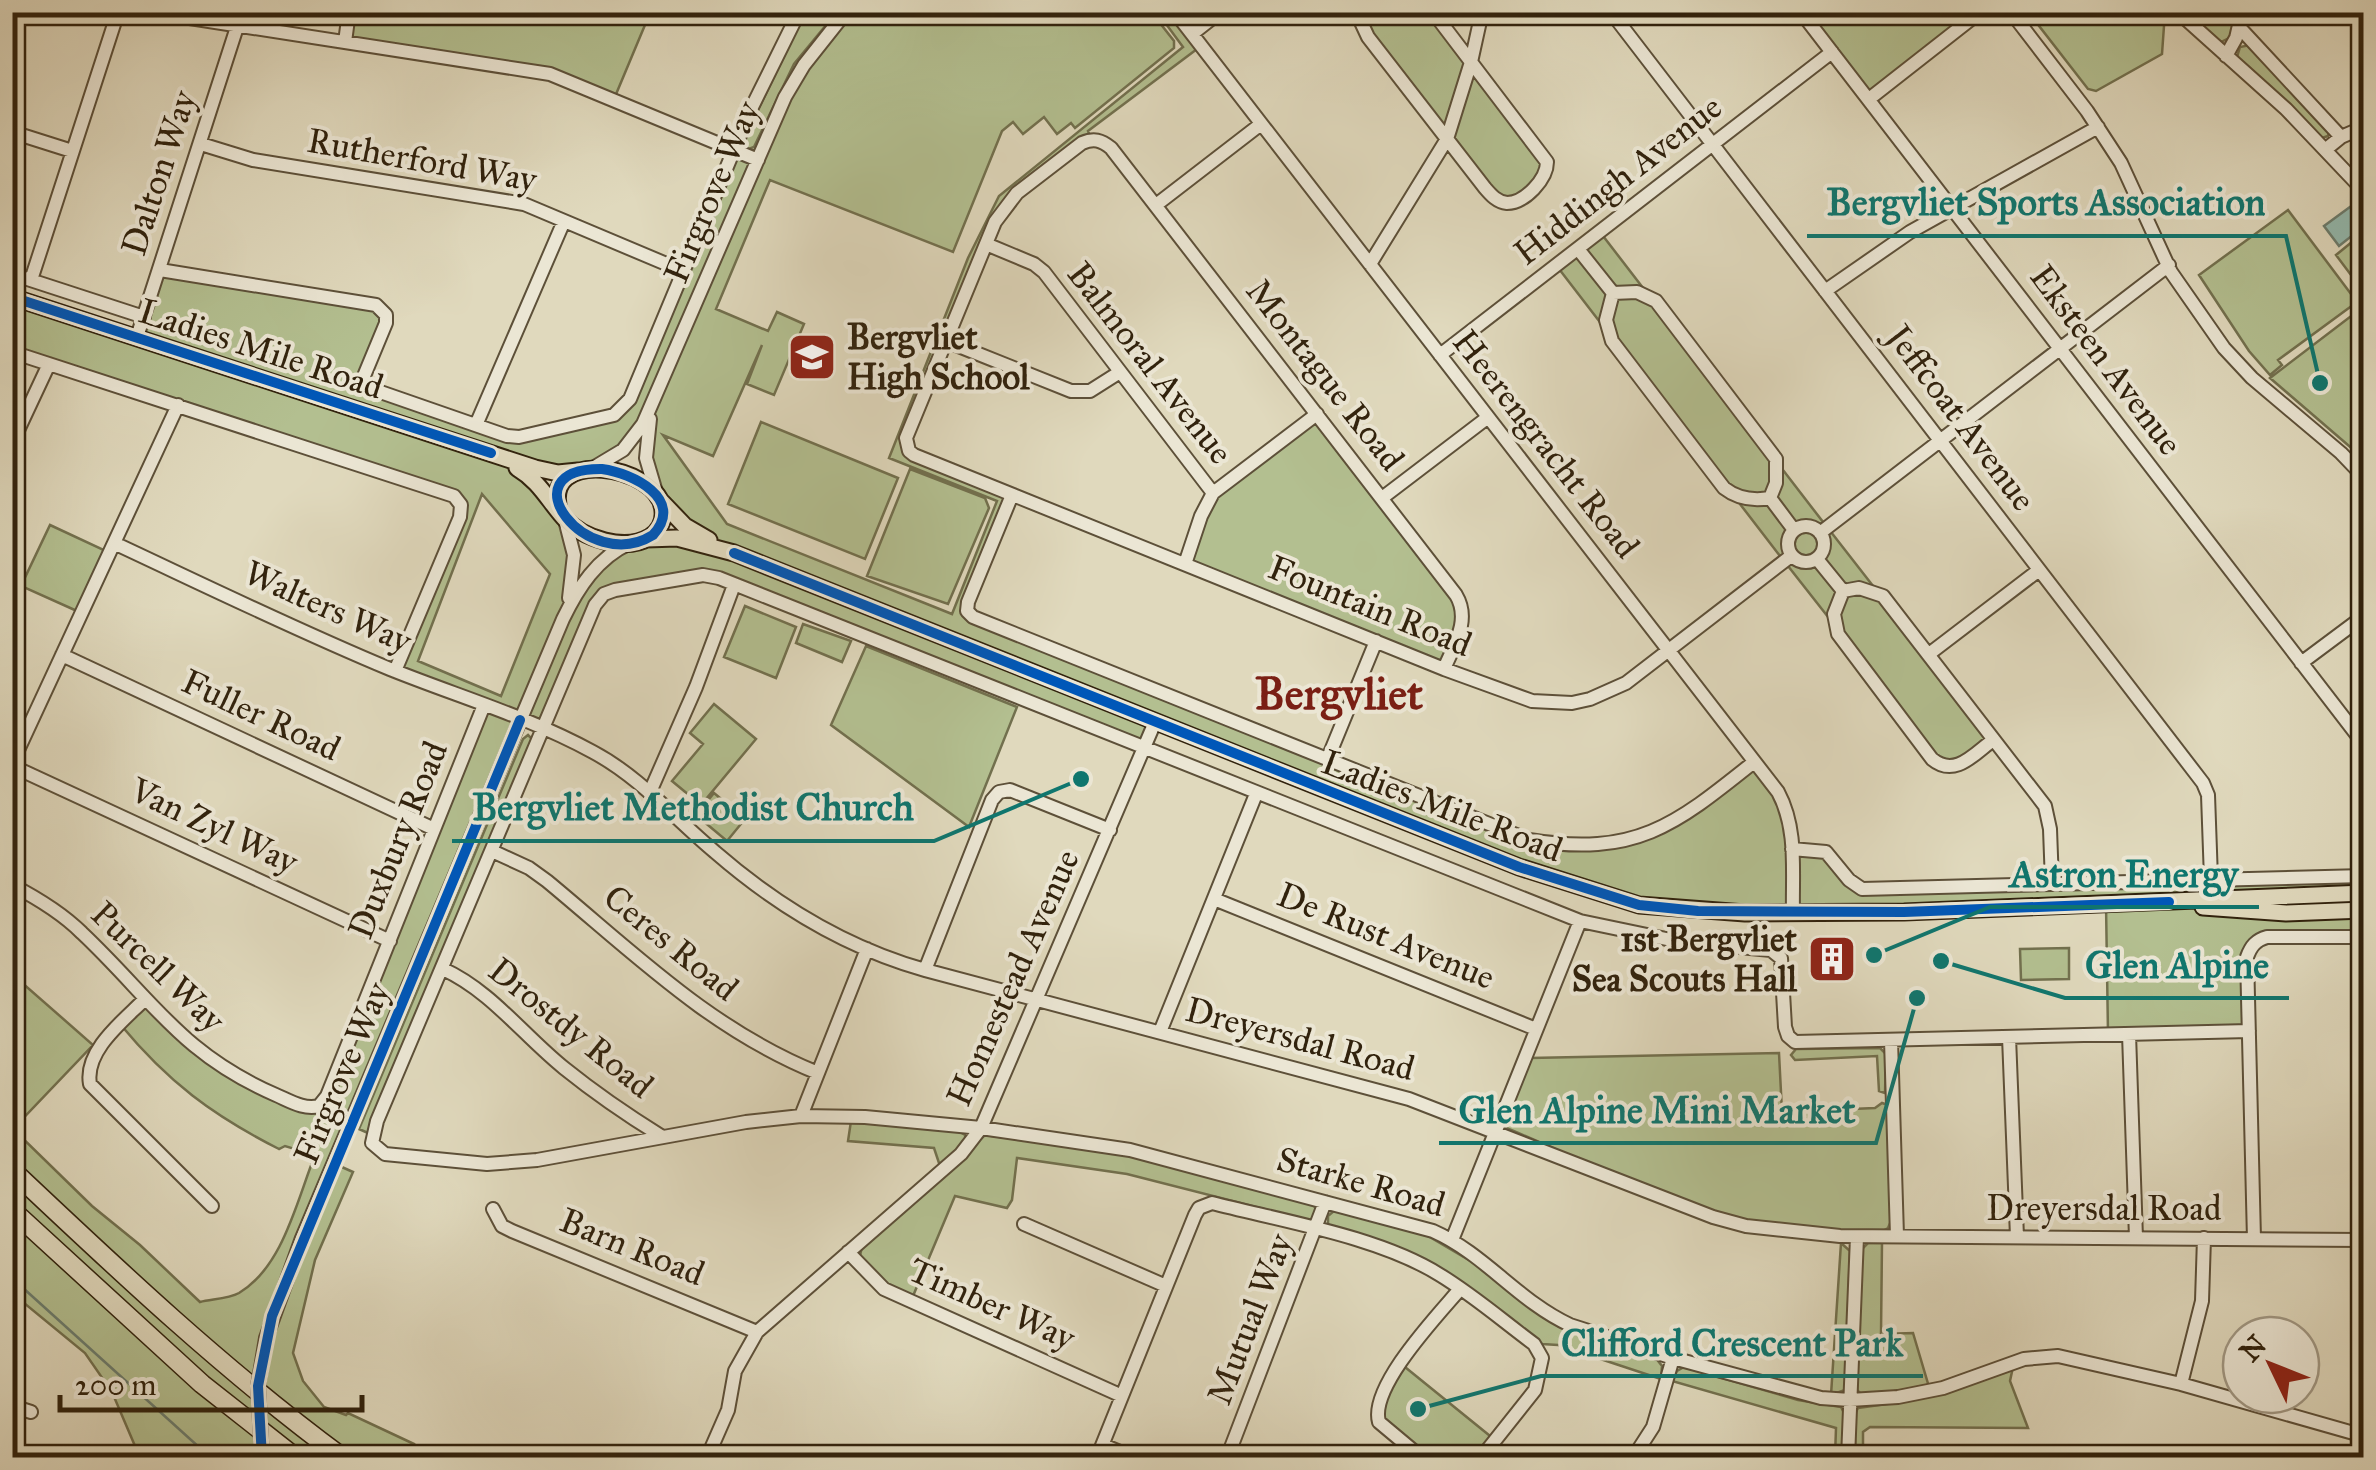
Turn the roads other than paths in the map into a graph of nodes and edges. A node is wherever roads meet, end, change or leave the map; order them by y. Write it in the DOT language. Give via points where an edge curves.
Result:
graph roads {
  1 [pos="118,12"];
  2 [pos="151,12"];
  3 [pos="349,12"];
  4 [pos="799,12"];
  5 [pos="846,12"];
  6 [pos="1175,12"];
  7 [pos="1220,12"];
  8 [pos="1364,12"];
  9 [pos="1433,12"];
  10 [pos="1482,12"];
  11 [pos="1611,12"];
  12 [pos="1801,12"];
  13 [pos="1980,12"];
  14 [pos="2011,12"];
  15 [pos="2178,12"];
  16 [pos="2242,12"];
  17 [pos="237,26"];
  18 [pos="2239,27"];
  19 [pos="1192,34"];
  20 [pos="345,42"];
  21 [pos="1832,52"];
  22 [pos="2226,56"];
  23 [pos="1471,62"];
  24 [pos="1869,99"];
  25 [pos="1261,124"];
  26 [pos="2364,127"];
  27 [pos="2098,128"];
  28 [pos="12,132"];
  29 [pos="2340,136"];
  30 [pos="1447,139"];
  31 [pos="201,144"];
  32 [pos="1714,144"];
  33 [pos="734,150"];
  34 [pos="2324,150"];
  35 [pos="72,151"];
  36 [pos="758,160"];
  37 [pos="2364,191"];
  38 [pos="1156,205"];
  39 [pos="1952,208"];
  40 [pos="564,221"];
  41 [pos="986,244"];
  42 [pos="1578,249"];
  43 [pos="1370,264"];
  44 [pos="2168,265"];
  45 [pos="160,270"];
  46 [pos="683,270"];
  47 [pos="12,274"];
  48 [pos="31,280"];
  49 [pos="1825,291"];
  50 [pos="1613,294"];
  51 [pos="12,297"];
  52 [pos="144,316"];
  53 [pos="137,337"];
  54 [pos="946,340"];
  55 [pos="2059,349"];
  56 [pos="12,352"];
  57 [pos="1440,355"];
  58 [pos="49,364"];
  59 [pos="1120,372"];
  60 [pos="178,405"];
  61 [pos="652,407"];
  62 [pos="1317,414"];
  63 [pos="1488,418"];
  64 [pos="476,425"];
  65 [pos="1941,441"];
  66 [pos="12,443"];
  67 [pos="492,453"];
  68 [pos="584,470"];
  69 [pos="2364,477"];
  70 [pos="1213,493"];
  71 [pos="1012,495"];
  72 [pos="659,497"];
  73 [pos="1382,498"];
  74 [pos="1770,498"];
  75 [pos="562,516"];
  76 [pos="1794,530"];
  77 [pos="1820,533"];
  78 [pos="639,541"];
  79 [pos="114,543"];
  80 [pos="734,553"];
  81 [pos="1791,556"];
  82 [pos="1817,559"];
  83 [pos="1185,564"];
  84 [pos="2039,570"];
  85 [pos="734,585"];
  86 [pos="1843,591"];
  87 [pos="2364,616"];
  88 [pos="563,619"];
  89 [pos="1376,641"];
  90 [pos="1668,652"];
  91 [pos="1929,654"];
  92 [pos="62,655"];
  93 [pos="2301,663"];
  94 [pos="1444,669"];
  95 [pos="395,671"];
  96 [pos="484,706"];
  97 [pos="520,720"];
  98 [pos="1155,722"];
  99 [pos="543,730"];
  100 [pos="1993,740"];
  101 [pos="2364,744"];
  102 [pos="1144,750"];
  103 [pos="1328,758"];
  104 [pos="1754,762"];
  105 [pos="12,764"];
  106 [pos="650,792"];
  107 [pos="1256,794"];
  108 [pos="434,830"];
  109 [pos="1110,830"];
  110 [pos="1792,849"];
  111 [pos="492,851"];
  112 [pos="2364,876"];
  113 [pos="2211,879"];
  114 [pos="2052,883"];
  115 [pos="12,885"];
  116 [pos="2364,894"];
  117 [pos="1214,899"];
  118 [pos="2169,902"];
  119 [pos="2364,910"];
  120 [pos="1793,913"];
  121 [pos="1580,921"];
  122 [pos="2364,937"];
  123 [pos="390,941"];
  124 [pos="867,949"];
  125 [pos="443,969"];
  126 [pos="925,970"];
  127 [pos="1037,999"];
  128 [pos="144,1000"];
  129 [pos="1536,1029"];
  130 [pos="2248,1030"];
  131 [pos="1160,1032"];
  132 [pos="2130,1034"];
  133 [pos="2009,1037"];
  134 [pos="1891,1040"];
  135 [pos="818,1073"];
  136 [pos="319,1106"];
  137 [pos="801,1116"];
  138 [pos="981,1128"];
  139 [pos="1495,1131"];
  140 [pos="661,1136"];
  141 [pos="12,1170"];
  142 [pos="1326,1202"];
  143 [pos="212,1206"];
  144 [pos="494,1208"];
  145 [pos="12,1210"];
  146 [pos="1024,1224"];
  147 [pos="1316,1231"];
  148 [pos="1897,1236"];
  149 [pos="1856,1237"];
  150 [pos="2016,1237"];
  151 [pos="2136,1238"];
  152 [pos="2204,1238"];
  153 [pos="2254,1239"];
  154 [pos="1452,1240"];
  155 [pos="2364,1240"];
  156 [pos="848,1252"];
  157 [pos="1166,1286"];
  158 [pos="1460,1289"];
  159 [pos="757,1332"];
  160 [pos="1673,1358"];
  161 [pos="2181,1384"];
  162 [pos="1122,1396"];
  163 [pos="1850,1400"];
  164 [pos="12,1406"];
  165 [pos="31,1412"];
  166 [pos="2364,1436"];
  167 [pos="1100,1451"];
  168 [pos="262,1458"];
  169 [pos="296,1458"];
  170 [pos="343,1458"];
  171 [pos="707,1458"];
  172 [pos="1134,1458"];
  173 [pos="1228,1458"];
  174 [pos="1422,1458"];
  175 [pos="1480,1458"];
  176 [pos="1634,1458"];
  177 [pos="1848,1458"];
  1 -- 35 [label="street"];
  2 -- 17 [label="street"];
  3 -- 20 [label="street"];
  4 -- 33 [label="street"];
  5 -- 36 [label="street, Firgrove Way" via="804,65"];
  6 -- 19 [label="street"];
  7 -- 19 [label="street"];
  8 -- 30 [label="street" via="1368,37"];
  9 -- 23 [label="street"];
  10 -- 23 [label="street"];
  11 -- 32 [label="street, Jeffcoat Avenue"];
  12 -- 21 [label="street, Eksteen Avenue"];
  13 -- 24 [label="street"];
  14 -- 27 [label="street"];
  15 -- 22 [label="street"];
  16 -- 18 [label="street"];
  17 -- 20 [label="street"];
  17 -- 31 [label="street, Dalton Way"];
  18 -- 22 [label="street"];
  18 -- 29 [label="street"];
  19 -- 25 [label="street, Heerengracht Road"];
  20 -- 33 [label="street" via="559,76"];
  21 -- 24 [label="street, Eksteen Avenue"];
  21 -- 32 [label="street, Hiddingh Avenue"];
  22 -- 34 [label="street"];
  23 -- 30 [label="street"];
  23 -- 30 [label="street" via="1544,155 1548,170 1521,198 1500,202"];
  24 -- 39 [label="street, Eksteen Avenue"];
  25 -- 38 [label="street"];
  25 -- 43 [label="street, Heerengracht Road"];
  26 -- 29 [label="street"];
  27 -- 39 [label="street"];
  27 -- 44 [label="street"];
  28 -- 35 [label="street"];
  29 -- 34 [label="street"];
  30 -- 43 [label="street"];
  31 -- 40 [label="street, Rutherford Way" via="244,159 524,204"];
  31 -- 45 [label="street, Dalton Way"];
  32 -- 42 [label="street, Hiddingh Avenue"];
  32 -- 49 [label="street, Jeffcoat Avenue"];
  33 -- 36 [label="street"];
  33 -- 46 [label="street"];
  34 -- 37 [label="street"];
  35 -- 48 [label="street"];
  36 -- 61 [label="street, Firgrove Way"];
  38 -- 41 [label="street, Montague Road" via="1111,148 1091,139 1016,193"];
  38 -- 62 [label="street, Montague Road"];
  39 -- 49 [label="street"];
  39 -- 55 [label="street, Eksteen Avenue"];
  40 -- 46 [label="street, Rutherford Way"];
  40 -- 64 [label="street"];
  41 -- 54 [label="street"];
  41 -- 59 [label="street, Balmoral Avenue" via="1044,272"];
  42 -- 50 [label="street"];
  42 -- 57 [label="street, Hiddingh Avenue"];
  43 -- 57 [label="street, Heerengracht Road"];
  44 -- 55 [label="street"];
  44 -- 69 [label="street" via="2242,368"];
  45 -- 52 [label="street, Dalton Way"];
  45 -- 64 [label="street" via="376,305 386,322 364,376 366,387"];
  46 -- 64 [label="street" via="626,406 614,415 512,437"];
  47 -- 48 [label="street"];
  48 -- 52 [label="street"];
  49 -- 65 [label="street, Jeffcoat Avenue"];
  50 -- 74 [label="street" via="1606,320 1612,341 1724,488 1745,498"];
  50 -- 74 [label="street" via="1637,292 1656,300 1769,448 1778,466"];
  51 -- 53 [label="main road, Ladies Mile Road"];
  52 -- 53 [label="street, Dalton Way"];
  53 -- 67 [label="main road, Ladies Mile Road"];
  54 -- 59 [label="street" via="1071,391 1090,391"];
  54 -- 71 [label="street, Fountain Road" via="907,445 914,456"];
  55 -- 65 [label="street"];
  55 -- 93 [label="street, Eksteen Avenue"];
  56 -- 58 [label="street"];
  57 -- 63 [label="street, Heerengracht Road"];
  58 -- 60 [label="street"];
  58 -- 66 [label="street"];
  59 -- 70 [label="street, Balmoral Avenue"];
  60 -- 79 [label="street"];
  60 -- 95 [label="street" via="458,500 460,518"];
  61 -- 68 [label="street, Firgrove Way" via="628,446"];
  61 -- 72 [label="street, Firgrove Way" via="646,450"];
  62 -- 70 [label="street"];
  62 -- 73 [label="street, Montague Road"];
  63 -- 73 [label="street"];
  63 -- 90 [label="street, Heerengracht Road"];
  65 -- 77 [label="street"];
  65 -- 84 [label="street, Jeffcoat Avenue"];
  67 -- 68 [label="main road, Ladies Mile Road" via="546,471"];
  67 -- 75 [label="main road, Ladies Mile Road" via="534,480"];
  68 -- 72 [label="main road" via="622,473"];
  68 -- 75 [label="main road" via="558,489"];
  70 -- 83 [label="street"];
  71 -- 83 [label="street, Fountain Road"];
  71 -- 103 [label="street" via="967,611 973,616"];
  72 -- 78 [label="main road" via="662,523"];
  72 -- 80 [label="main road, Ladies Mile Road" via="685,526"];
  73 -- 94 [label="street, Montague Road" via="1462,605 1462,625"];
  74 -- 76 [label="street"];
  75 -- 78 [label="main road" via="596,538"];
  75 -- 88 [label="street, Firgrove Way" via="574,565"];
  76 -- 77 [label="street" via="1809,526"];
  76 -- 81 [label="street"];
  77 -- 82 [label="street" via="1824,549"];
  78 -- 80 [label="main road, Ladies Mile Road" via="678,538"];
  78 -- 88 [label="street, Firgrove Way" via="596,567"];
  79 -- 92 [label="street"];
  79 -- 95 [label="street, Walters Way"];
  80 -- 98 [label="main road, Ladies Mile Road"];
  81 -- 82 [label="street"];
  81 -- 90 [label="street, Fountain Road"];
  82 -- 86 [label="street"];
  83 -- 89 [label="street, Fountain Road"];
  84 -- 91 [label="street"];
  84 -- 113 [label="street, Jeffcoat Avenue" via="2206,788"];
  85 -- 99 [label="street" via="703,575 608,592 595,605"];
  85 -- 102 [label="street"];
  85 -- 106 [label="street"];
  86 -- 91 [label="street" via="1883,596"];
  86 -- 100 [label="street" via="1834,614 1838,634 1932,759 1954,768"];
  87 -- 93 [label="street"];
  88 -- 97 [label="street, Firgrove Way"];
  89 -- 94 [label="street, Fountain Road"];
  89 -- 103 [label="street"];
  90 -- 94 [label="street, Fountain Road" via="1609,693 1572,702 1532,700"];
  90 -- 104 [label="street, Heerengracht Road"];
  91 -- 100 [label="street"];
  92 -- 105 [label="street"];
  92 -- 108 [label="street, Fuller Road"];
  93 -- 101 [label="street, Eksteen Avenue"];
  95 -- 96 [label="street, Walters Way"];
  96 -- 97 [label="street, Walters Way"];
  96 -- 108 [label="street, Duxbury Road"];
  97 -- 99 [label="street, Dreyersdal Road"];
  97 -- 168 [label="street, Firgrove Way, bridge" via="283,1285 258,1386"];
  98 -- 102 [label="street, Homestead Avenue"];
  98 -- 120 [label="main road, Ladies Mile Road" via="1601,894 1698,911"];
  99 -- 106 [label="street, Dreyersdal Road" via="591,751"];
  99 -- 111 [label="street"];
  100 -- 114 [label="street" via="2045,806"];
  102 -- 107 [label="street"];
  102 -- 109 [label="street, Homestead Avenue"];
  103 -- 104 [label="street" via="1529,840 1591,846 1668,826"];
  104 -- 110 [label="street, Heerengracht Road" via="1787,809"];
  105 -- 123 [label="street, Van Zyl Way"];
  106 -- 124 [label="street, Dreyersdal Road" via="769,894"];
  107 -- 117 [label="street"];
  107 -- 121 [label="street"];
  108 -- 123 [label="street, Duxbury Road"];
  109 -- 126 [label="street" via="1010,790 999,792"];
  109 -- 127 [label="street, Homestead Avenue"];
  110 -- 114 [label="street" via="1826,852 1862,889"];
  110 -- 120 [label="street, Heerengracht Road"];
  111 -- 125 [label="street"];
  111 -- 135 [label="street, Ceres Road" via="547,881 718,1022"];
  112 -- 113 [label="street"];
  113 -- 114 [label="street"];
  115 -- 128 [label="street, Purcell Way" via="69,921"];
  116 -- 118 [label="main road, Ladies Mile Road"];
  117 -- 129 [label="street, De Rust Avenue"];
  117 -- 131 [label="street"];
  118 -- 119 [label="main road, Ladies Mile Road" via="2286,913"];
  118 -- 120 [label="main road, Ladies Mile Road"];
  121 -- 129 [label="street"];
  121 -- 134 [label="street" via="1676,941 1771,950 1781,958 1788,1036 1800,1043"];
  122 -- 130 [label="street" via="2267,938 2254,944 2247,957"];
  123 -- 136 [label="street, Duxbury Road"];
  124 -- 126 [label="street, Dreyersdal Road"];
  124 -- 135 [label="street"];
  125 -- 140 [label="street, Drostdy Road" via="484,994 563,1067"];
  125 -- 140 [label="street, Starke Road" via="373,1132 372,1143 384,1154 487,1164"];
  126 -- 127 [label="street, Dreyersdal Road"];
  127 -- 131 [label="street, Dreyersdal Road"];
  127 -- 138 [label="street, Homestead Avenue"];
  128 -- 136 [label="street, Purcell Way" via="194,1048 236,1076 306,1108"];
  128 -- 143 [label="street" via="97,1054 90,1084"];
  129 -- 139 [label="street"];
  130 -- 132 [label="street"];
  130 -- 153 [label="street"];
  131 -- 139 [label="street, Dreyersdal Road" via="1409,1098"];
  132 -- 133 [label="street"];
  132 -- 151 [label="street"];
  133 -- 134 [label="street"];
  133 -- 150 [label="street"];
  134 -- 148 [label="street"];
  135 -- 137 [label="street"];
  137 -- 138 [label="street, Starke Road"];
  137 -- 140 [label="street, Starke Road"];
  138 -- 142 [label="street, Starke Road" via="1130,1150"];
  138 -- 156 [label="street, Homestead Avenue" via="962,1154"];
  139 -- 149 [label="street, Dreyersdal Road" via="1713,1217"];
  139 -- 154 [label="street"];
  141 -- 170 [label="highway" via="157,1307"];
  142 -- 147 [label="street, Mutual Way"];
  142 -- 154 [label="street, Starke Road"];
  144 -- 159 [label="street, Barn Road" via="512,1231"];
  145 -- 169 [label="highway" via="202,1384"];
  146 -- 157 [label="street"];
  147 -- 157 [label="street" via="1206,1204 1195,1214"];
  147 -- 158 [label="street" via="1416,1263"];
  147 -- 173 [label="street, Mutual Way"];
  148 -- 149 [label="street, Dreyersdal Road"];
  148 -- 150 [label="street, Dreyersdal Road"];
  149 -- 163 [label="street"];
  150 -- 151 [label="street, Dreyersdal Road"];
  151 -- 152 [label="street, Dreyersdal Road"];
  152 -- 153 [label="street, Dreyersdal Road"];
  152 -- 161 [label="street" via="2202,1301"];
  153 -- 155 [label="street, Dreyersdal Road"];
  154 -- 160 [label="street, Starke Road" via="1545,1312"];
  156 -- 159 [label="street, Homestead Avenue"];
  156 -- 162 [label="street, Timber Way" via="884,1289"];
  157 -- 162 [label="street"];
  158 -- 174 [label="street" via="1402,1358 1377,1408 1379,1422"];
  158 -- 175 [label="street" via="1534,1344 1542,1358 1535,1390"];
  159 -- 171 [label="street, Homestead Avenue" via="740,1358"];
  160 -- 163 [label="street, Starke Road" via="1798,1394"];
  160 -- 176 [label="street" via="1653,1427"];
  161 -- 163 [label="street, Starke Road" via="2044,1356 1930,1391"];
  161 -- 166 [label="street, Starke Road"];
  162 -- 167 [label="street"];
  163 -- 177 [label="street"];
  164 -- 165 [label="street"];
  167 -- 172 [label="street"];
}
